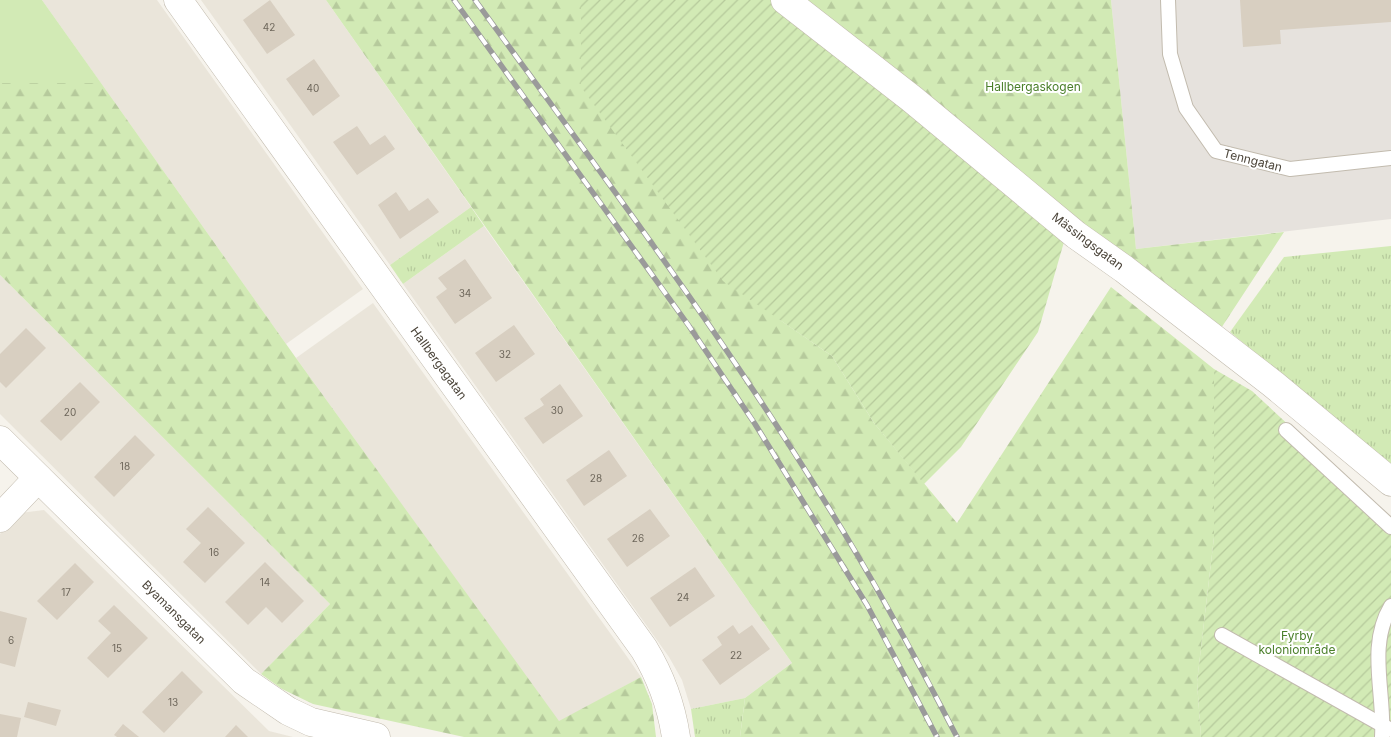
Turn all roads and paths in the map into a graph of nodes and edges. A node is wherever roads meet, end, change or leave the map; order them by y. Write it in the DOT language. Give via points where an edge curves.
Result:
graph roads {
  1 [pos="178,0"];
  2 [pos="785,0"];
  3 [pos="1168,0"];
  4 [pos="1391,158"];
  5 [pos="1286,430"];
  6 [pos="0,440"];
  7 [pos="38,478"];
  8 [pos="1391,482"];
  9 [pos="0,518"];
  10 [pos="1391,527"];
  11 [pos="1391,606"];
  12 [pos="1222,635"];
  13 [pos="1385,731"];
  14 [pos="376,737"];
  15 [pos="676,737"];
  1 -- 15 [label="street, Hallbergagatan" via="644,649 658,671 668,697"];
  2 -- 8 [label="street, Mässingsgatan" via="912,99 1076,235 1273,384"];
  3 -- 4 [label="lane, Tenngatan" via="1170,54 1186,108 1216,150 1290,169"];
  5 -- 10 [label="lane"];
  6 -- 7 [label="street, Byamansgatan"];
  7 -- 9 [label="street"];
  7 -- 14 [label="street, Byamansgatan" via="244,681 311,722"];
  11 -- 13 [label="lane" via="1382,621 1379,638"];
  12 -- 13 [label="lane"];
}
